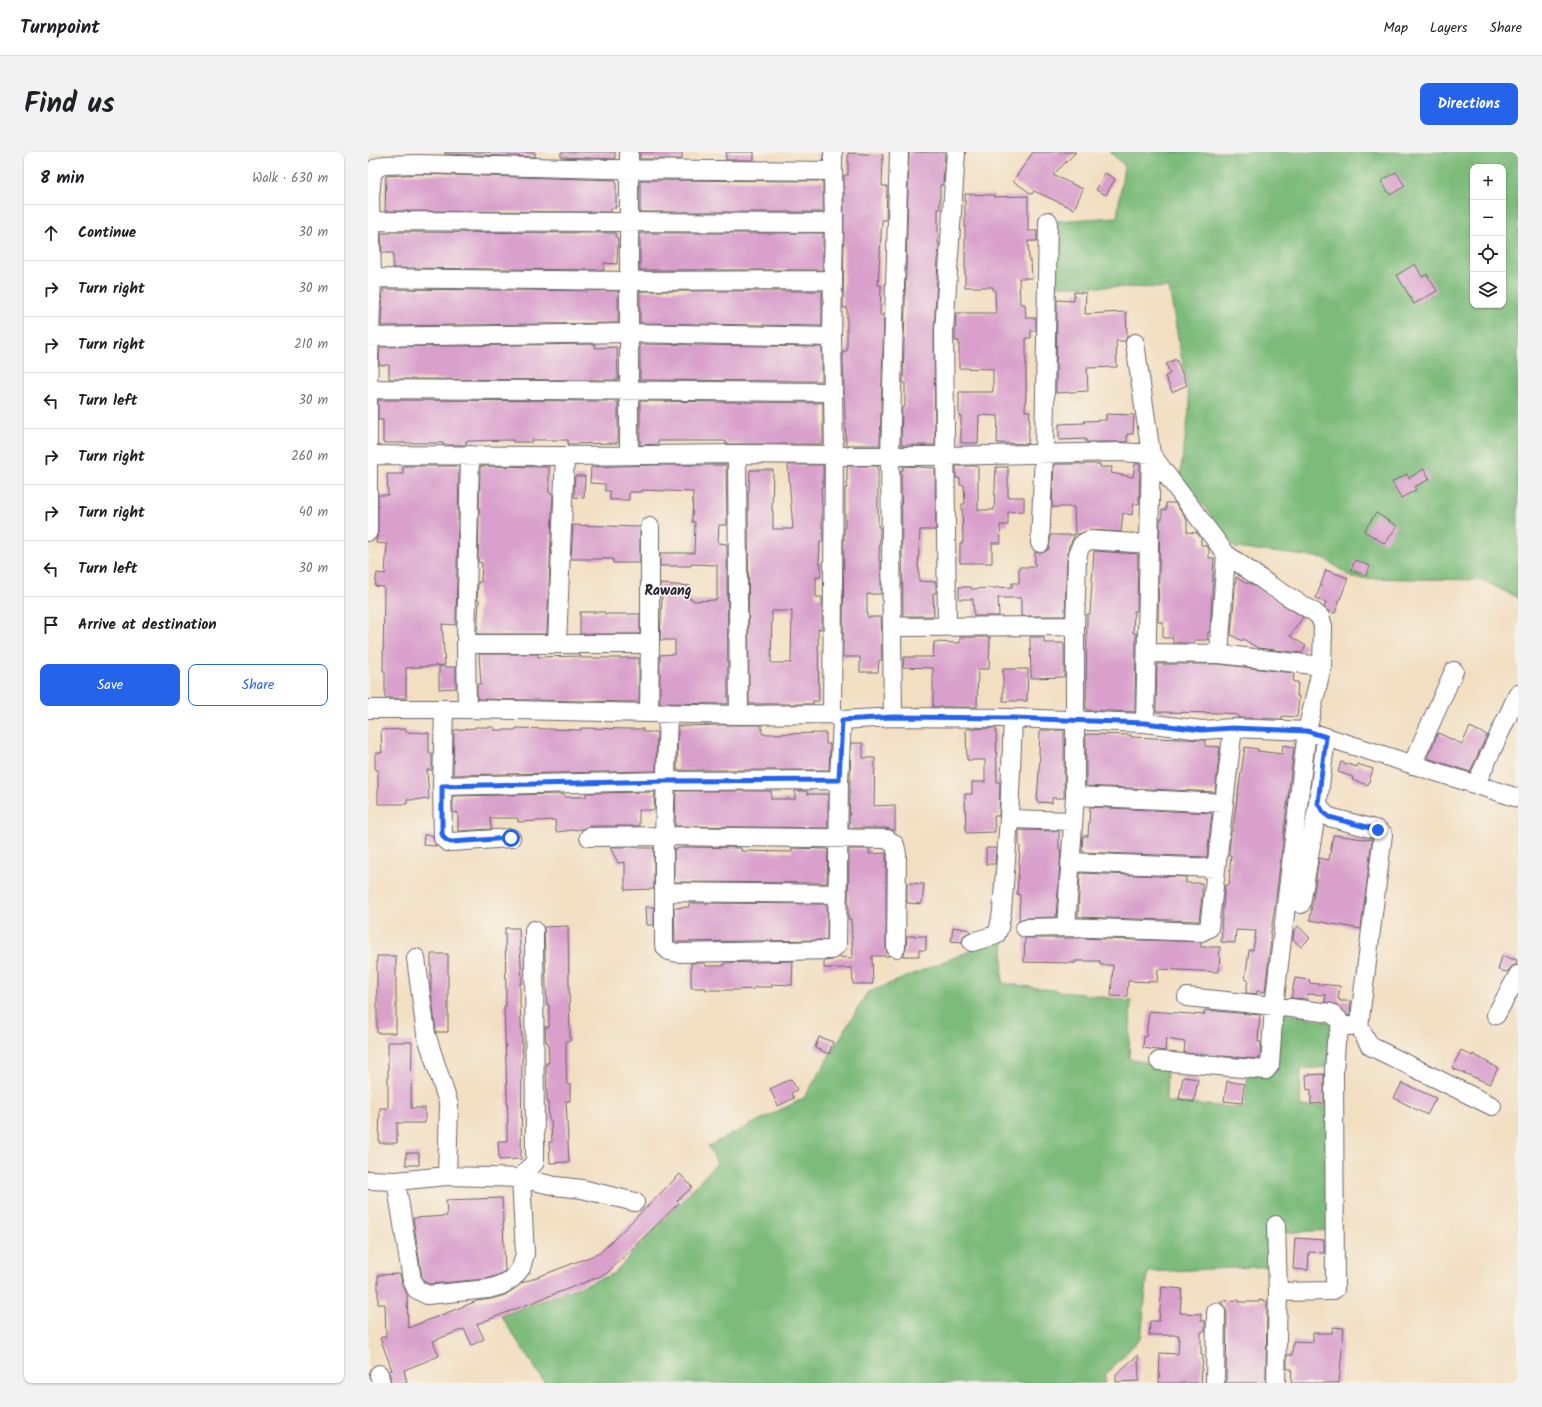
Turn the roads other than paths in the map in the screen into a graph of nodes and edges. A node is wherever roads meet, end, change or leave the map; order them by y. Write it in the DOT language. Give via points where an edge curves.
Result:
graph roads {
  1 [pos="833,152"];
  2 [pos="899,152"];
  3 [pos="956,152"];
  4 [pos="419,158"];
  5 [pos="629,161"];
  6 [pos="833,171"];
  7 [pos="369,197"];
  8 [pos="370,220"];
  9 [pos="1048,221"];
  10 [pos="630,222"];
  11 [pos="834,223"];
  12 [pos="371,272"];
  13 [pos="832,280"];
  14 [pos="629,281"];
  15 [pos="629,333"];
  16 [pos="832,336"];
  17 [pos="369,337"];
  18 [pos="1135,343"];
  19 [pos="368,388"];
  20 [pos="629,391"];
  21 [pos="833,392"];
  22 [pos="368,397"];
  23 [pos="629,454"];
  24 [pos="737,454"];
  25 [pos="834,454"];
  26 [pos="1044,454"];
  27 [pos="1151,454"];
  28 [pos="369,455"];
  29 [pos="470,455"];
  30 [pos="890,455"];
  31 [pos="565,456"];
  32 [pos="946,456"];
  33 [pos="650,527"];
  34 [pos="368,532"];
  35 [pos="1040,543"];
  36 [pos="1150,544"];
  37 [pos="1226,554"];
  38 [pos="893,626"];
  39 [pos="1075,626"];
  40 [pos="947,627"];
  41 [pos="557,643"];
  42 [pos="466,644"];
  43 [pos="650,644"];
  44 [pos="1148,653"];
  45 [pos="1219,654"];
  46 [pos="1322,666"];
  47 [pos="1454,671"];
  48 [pos="1518,694"];
  49 [pos="368,709"];
  50 [pos="467,709"];
  51 [pos="444,710"];
  52 [pos="649,712"];
  53 [pos="668,713"];
  54 [pos="739,715"];
  55 [pos="837,717"];
  56 [pos="893,717"];
  57 [pos="1013,718"];
  58 [pos="1076,721"];
  59 [pos="1145,723"];
  60 [pos="1232,728"];
  61 [pos="1307,731"];
  62 [pos="1326,737"];
  63 [pos="1412,765"];
  64 [pos="839,780"];
  65 [pos="665,781"];
  66 [pos="1476,784"];
  67 [pos="442,786"];
  68 [pos="1075,796"];
  69 [pos="1518,798"];
  70 [pos="1224,803"];
  71 [pos="1318,803"];
  72 [pos="1009,819"];
  73 [pos="1072,820"];
  74 [pos="664,836"];
  75 [pos="589,837"];
  76 [pos="511,838"];
  77 [pos="838,838"];
  78 [pos="1070,862"];
  79 [pos="1216,868"];
  80 [pos="664,892"];
  81 [pos="838,894"];
  82 [pos="1301,904"];
  83 [pos="1025,928"];
  84 [pos="1066,928"];
  85 [pos="534,930"];
  86 [pos="972,942"];
  87 [pos="896,948"];
  88 [pos="416,958"];
  89 [pos="1518,975"];
  90 [pos="1187,997"];
  91 [pos="1274,1006"];
  92 [pos="1496,1015"];
  93 [pos="1341,1026"];
  94 [pos="1359,1026"];
  95 [pos="1159,1061"];
  96 [pos="1492,1106"];
  97 [pos="447,1176"];
  98 [pos="521,1178"];
  99 [pos="368,1180"];
  100 [pos="396,1181"];
  101 [pos="635,1202"];
  102 [pos="1276,1225"];
  103 [pos="1278,1292"];
  104 [pos="1216,1312"];
  105 [pos="1215,1383"];
  106 [pos="1276,1383"];
  1 -- 6 [label="street"];
  2 -- 30 [label="street"];
  3 -- 32 [label="street" via="944,331"];
  4 -- 5 [label="street"];
  4 -- 7 [label="street" via="376,168 372,175"];
  5 -- 6 [label="street"];
  5 -- 10 [label="street"];
  6 -- 11 [label="street"];
  7 -- 8 [label="street"];
  8 -- 10 [label="street"];
  8 -- 12 [label="street"];
  9 -- 26 [label="street"];
  10 -- 11 [label="street"];
  10 -- 14 [label="street"];
  11 -- 13 [label="street"];
  12 -- 14 [label="street"];
  12 -- 17 [label="street"];
  13 -- 14 [label="street"];
  13 -- 16 [label="street"];
  14 -- 15 [label="street"];
  15 -- 16 [label="street"];
  15 -- 17 [label="street"];
  15 -- 20 [label="street"];
  16 -- 21 [label="street"];
  17 -- 19 [label="street"];
  18 -- 27 [label="street"];
  19 -- 20 [label="street"];
  20 -- 21 [label="street"];
  20 -- 23 [label="street"];
  21 -- 25 [label="street"];
  22 -- 28 [label="street"];
  23 -- 24 [label="street"];
  23 -- 31 [label="street"];
  24 -- 25 [label="street"];
  24 -- 54 [label="street"];
  25 -- 30 [label="street"];
  25 -- 55 [label="street"];
  26 -- 27 [label="street"];
  26 -- 32 [label="street"];
  26 -- 35 [label="street"];
  27 -- 36 [label="street"];
  27 -- 37 [label="street"];
  28 -- 29 [label="street"];
  28 -- 34 [label="street"];
  29 -- 31 [label="street"];
  29 -- 42 [label="street"];
  30 -- 32 [label="street"];
  30 -- 38 [label="street"];
  31 -- 41 [label="street"];
  32 -- 40 [label="street"];
  33 -- 43 [label="street"];
  36 -- 39 [label="street" via="1090,540 1083,543 1077,560"];
  36 -- 44 [label="street"];
  37 -- 45 [label="street"];
  37 -- 46 [label="street" via="1320,617 1323,626"];
  38 -- 40 [label="street"];
  38 -- 56 [label="street"];
  39 -- 40 [label="street"];
  39 -- 58 [label="street"];
  41 -- 42 [label="street"];
  41 -- 43 [label="street"];
  42 -- 50 [label="street"];
  43 -- 52 [label="street"];
  44 -- 45 [label="street"];
  44 -- 59 [label="street"];
  45 -- 46 [label="street"];
  46 -- 61 [label="street"];
  47 -- 63 [label="street"];
  48 -- 66 [label="street"];
  49 -- 51 [label="street"];
  50 -- 51 [label="street"];
  50 -- 52 [label="street"];
  51 -- 67 [label="street"];
  52 -- 53 [label="street"];
  53 -- 54 [label="street"];
  53 -- 65 [label="street"];
  54 -- 55 [label="street"];
  55 -- 56 [label="street"];
  55 -- 64 [label="street"];
  56 -- 57 [label="street"];
  57 -- 58 [label="street"];
  57 -- 72 [label="street"];
  58 -- 59 [label="street"];
  58 -- 68 [label="street"];
  59 -- 60 [label="street" via="1202,730"];
  60 -- 61 [label="street"];
  60 -- 70 [label="street"];
  61 -- 62 [label="street"];
  61 -- 91 [label="street"];
  62 -- 63 [label="street"];
  62 -- 71 [label="street"];
  63 -- 66 [label="street"];
  64 -- 65 [label="street"];
  64 -- 77 [label="street"];
  65 -- 67 [label="street"];
  65 -- 74 [label="street"];
  66 -- 69 [label="street"];
  67 -- 76 [label="street" via="442,834 447,842"];
  68 -- 70 [label="street"];
  68 -- 73 [label="street"];
  70 -- 79 [label="street"];
  71 -- 82 [label="street"];
  71 -- 94 [label="street" via="1329,817 1378,830 1383,834"];
  72 -- 73 [label="street"];
  72 -- 86 [label="street" via="999,928 996,935"];
  73 -- 78 [label="street"];
  74 -- 75 [label="street"];
  74 -- 77 [label="street"];
  74 -- 80 [label="street"];
  77 -- 81 [label="street"];
  77 -- 87 [label="street" via="887,839 895,845"];
  78 -- 79 [label="street"];
  78 -- 84 [label="street"];
  79 -- 84 [label="street" via="1209,928 1201,932"];
  80 -- 81 [label="street"];
  80 -- 81 [label="street" via="664,945 670,951 678,953 832,950 836,945"];
  83 -- 84 [label="street"];
  85 -- 98 [label="street" via="535,1162"];
  88 -- 97 [label="street" via="426,1034 449,1105"];
  89 -- 92 [label="street"];
  90 -- 91 [label="street"];
  91 -- 93 [label="street" via="1331,1013"];
  91 -- 95 [label="street" via="1270,1065 1266,1070"];
  93 -- 94 [label="street"];
  93 -- 103 [label="street" via="1336,1042 1334,1071 1335,1289"];
  94 -- 96 [label="street" via="1370,1046"];
  97 -- 98 [label="street"];
  97 -- 100 [label="street"];
  98 -- 100 [label="street" via="525,1254 521,1268 513,1278 488,1289 427,1295 416,1289 412,1280"];
  98 -- 101 [label="street"];
  99 -- 100 [label="street"];
  102 -- 103 [label="street"];
  103 -- 106 [label="street"];
  104 -- 105 [label="street"];
}
